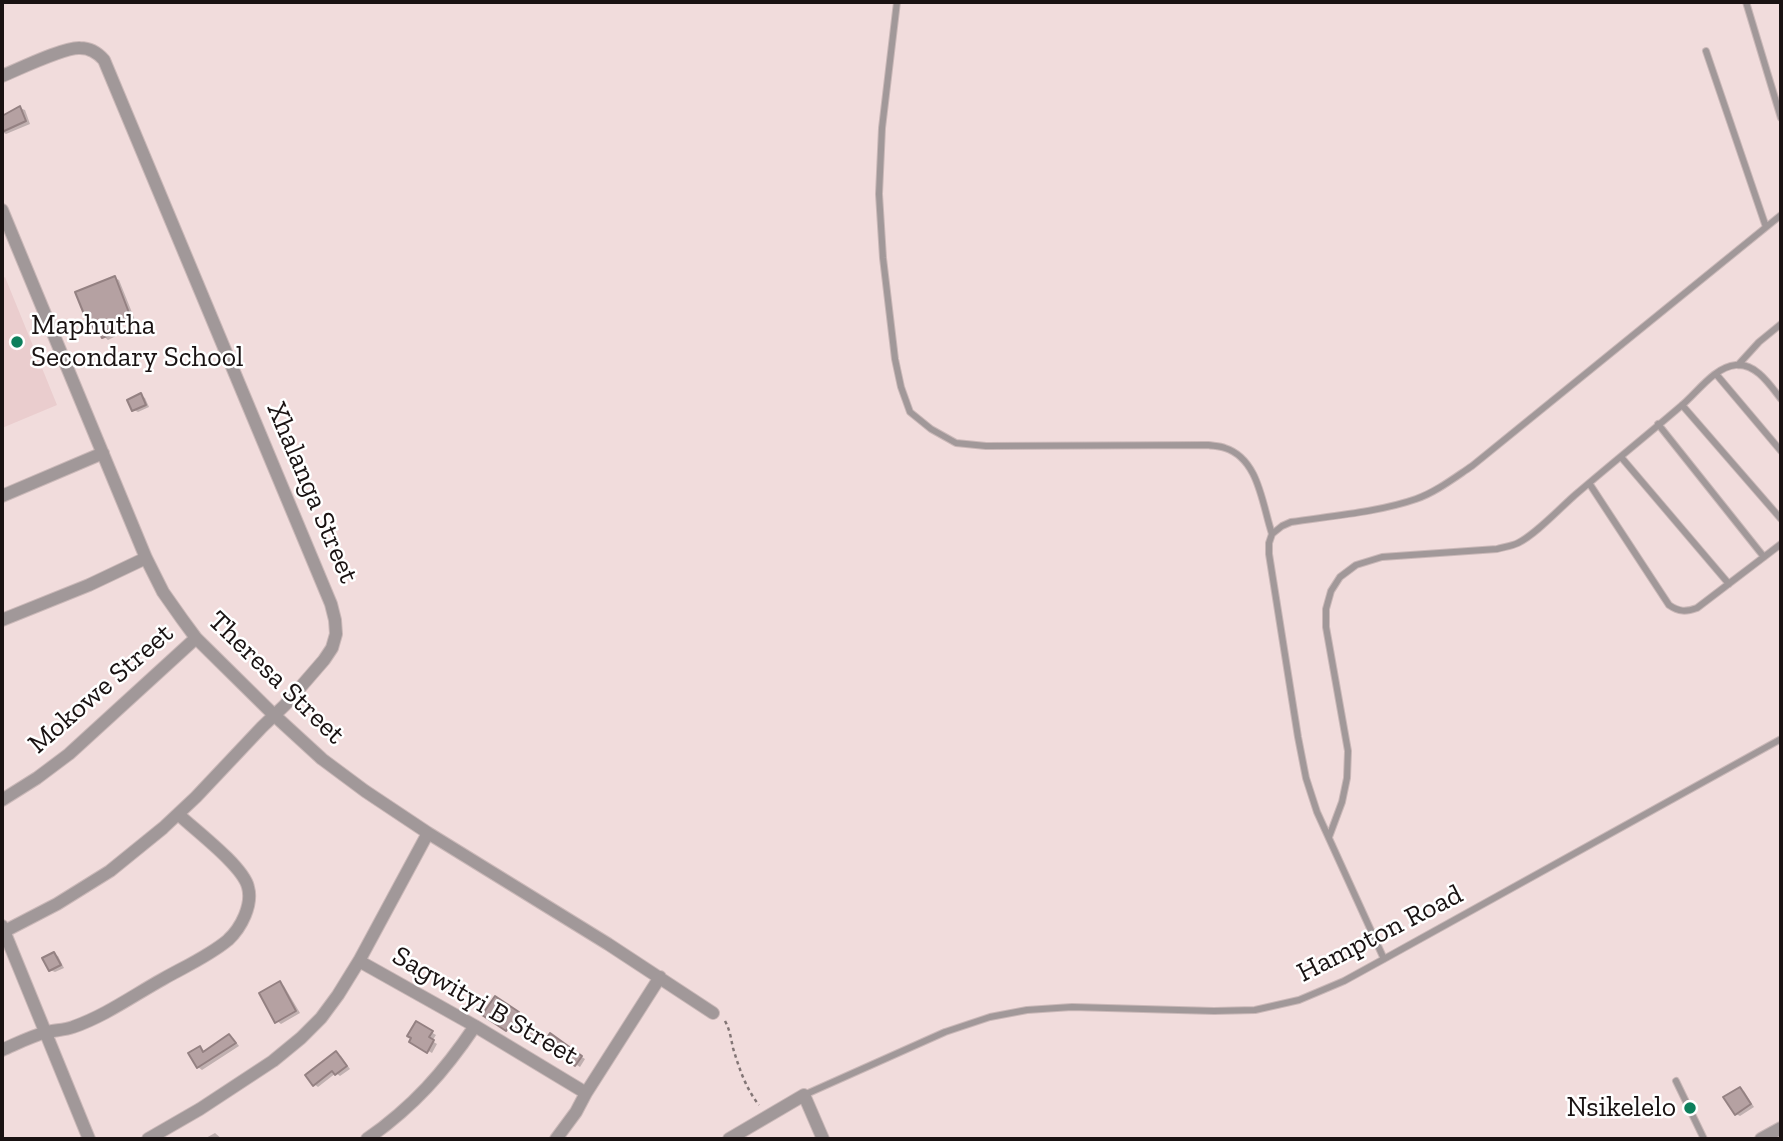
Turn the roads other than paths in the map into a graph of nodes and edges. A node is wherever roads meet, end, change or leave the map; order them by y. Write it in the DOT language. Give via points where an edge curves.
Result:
graph roads {
  1 [pos="897,2"];
  2 [pos="1746,2"];
  3 [pos="1706,51"];
  4 [pos="2,76"];
  5 [pos="1781,118"];
  6 [pos="2,210"];
  7 [pos="1781,215"];
  8 [pos="1766,227"];
  9 [pos="1781,324"];
  10 [pos="1738,365"];
  11 [pos="1716,374"];
  12 [pos="1781,399"];
  13 [pos="1682,405"];
  14 [pos="1658,424"];
  15 [pos="1781,451"];
  16 [pos="103,453"];
  17 [pos="1621,457"];
  18 [pos="1589,483"];
  19 [pos="2,496"];
  20 [pos="1781,519"];
  21 [pos="1272,534"];
  22 [pos="1781,544"];
  23 [pos="1764,556"];
  24 [pos="146,558"];
  25 [pos="1729,584"];
  26 [pos="2,620"];
  27 [pos="196,638"];
  28 [pos="274,715"];
  29 [pos="1781,739"];
  30 [pos="2,800"];
  31 [pos="178,814"];
  32 [pos="428,833"];
  33 [pos="1329,838"];
  34 [pos="3,928"];
  35 [pos="1384,959"];
  36 [pos="359,961"];
  37 [pos="660,977"];
  38 [pos="713,1013"];
  39 [pos="475,1026"];
  40 [pos="45,1033"];
  41 [pos="2,1050"];
  42 [pos="1676,1081"];
  43 [pos="586,1093"];
  44 [pos="804,1095"];
  45 [pos="1781,1128"];
  46 [pos="89,1139"];
  47 [pos="148,1139"];
  48 [pos="367,1139"];
  49 [pos="556,1139"];
  50 [pos="729,1139"];
  51 [pos="823,1139"];
  52 [pos="1704,1139"];
  53 [pos="1761,1139"];
  1 -- 21 [label="lane" via="879,194 894,359 910,412 956,443 1224,447 1247,463"];
  2 -- 5 [label="lane"];
  3 -- 8 [label="lane"];
  4 -- 28 [label="street, Xhalanga Street" via="83,47 97,53 109,70 331,604 335,620 332,648"];
  6 -- 16 [label="street, Theresa Street"];
  7 -- 8 [label="lane"];
  8 -- 21 [label="lane" via="1443,486 1416,499 1292,523"];
  9 -- 10 [label="lane"];
  10 -- 11 [label="lane"];
  10 -- 12 [label="lane" via="1757,372"];
  11 -- 13 [label="lane"];
  11 -- 15 [label="lane"];
  13 -- 14 [label="lane"];
  13 -- 20 [label="lane"];
  14 -- 17 [label="lane"];
  14 -- 23 [label="lane"];
  16 -- 19 [label="street"];
  16 -- 24 [label="street, Theresa Street"];
  17 -- 18 [label="lane"];
  17 -- 25 [label="lane"];
  18 -- 25 [label="lane" via="1669,605 1687,612"];
  18 -- 33 [label="lane" via="1516,545 1382,557 1340,576 1328,600 1326,628 1345,729 1348,778"];
  21 -- 33 [label="lane" via="1269,554 1298,737 1306,778"];
  22 -- 23 [label="lane"];
  23 -- 25 [label="lane"];
  24 -- 26 [label="street"];
  24 -- 27 [label="street, Theresa Street" via="163,592"];
  27 -- 28 [label="street, Theresa Street"];
  27 -- 30 [label="street, Mokowe Street" via="69,754"];
  28 -- 31 [label="street, Xhalanga Street"];
  28 -- 32 [label="street, Theresa Street" via="354,783"];
  29 -- 35 [label="lane, Hampton Road"];
  31 -- 34 [label="street, Xhalanga Street" via="94,881"];
  31 -- 40 [label="street" via="243,875 249,899 237,929 209,953 97,1016"];
  32 -- 36 [label="street"];
  32 -- 37 [label="street, Theresa Street"];
  33 -- 35 [label="lane"];
  34 -- 40 [label="street"];
  35 -- 44 [label="lane, Hampton Road" via="1299,1000 1255,1010 1072,1007 990,1017 945,1032"];
  36 -- 39 [label="street, Sagwityi B Street"];
  36 -- 47 [label="street" via="321,1018 301,1038 273,1061"];
  37 -- 38 [label="street, Theresa Street"];
  37 -- 43 [label="street"];
  39 -- 43 [label="street, Sagwityi B Street"];
  39 -- 48 [label="street" via="436,1079"];
  40 -- 41 [label="street"];
  40 -- 46 [label="street"];
  42 -- 52 [label="lane"];
  43 -- 49 [label="street"];
  44 -- 50 [label="street"];
  44 -- 51 [label="street"];
  45 -- 53 [label="street"];
}
